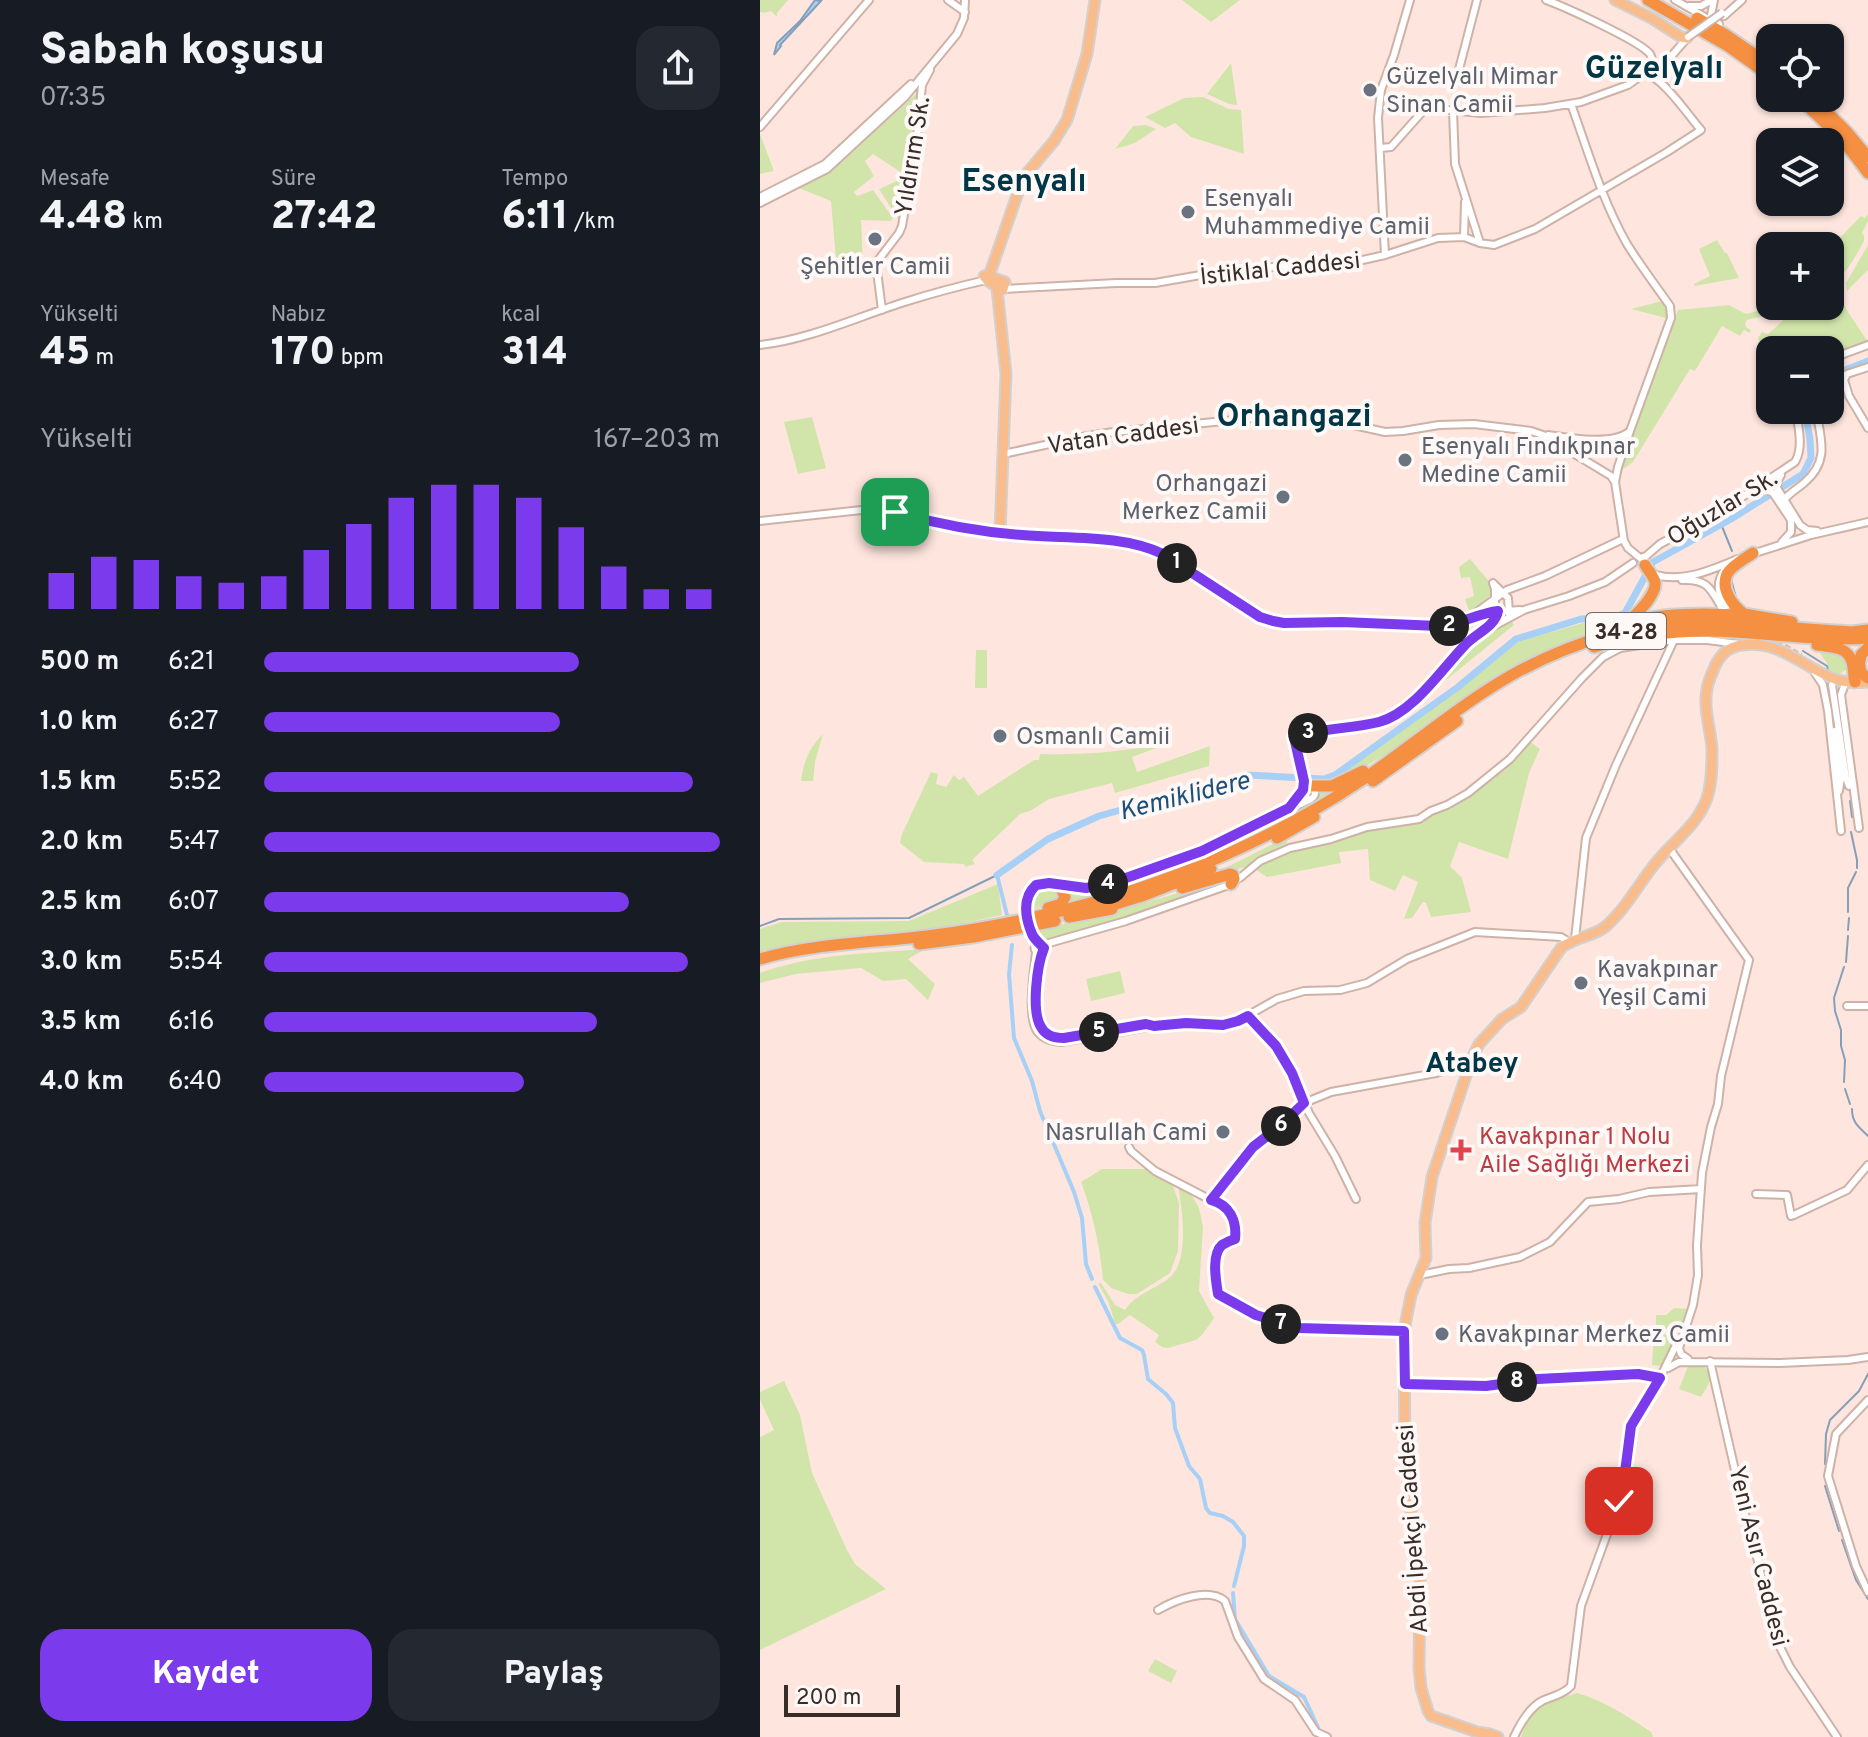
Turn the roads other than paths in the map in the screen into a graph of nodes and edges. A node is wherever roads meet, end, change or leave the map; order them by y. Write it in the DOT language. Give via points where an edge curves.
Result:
graph roads {
  1 [pos="869,0"];
  2 [pos="965,0"];
  3 [pos="1095,0"];
  4 [pos="1410,0"];
  5 [pos="1477,0"];
  6 [pos="1546,0"];
  7 [pos="1615,0"];
  8 [pos="1648,0"];
  9 [pos="1662,0"];
  10 [pos="1675,0"];
  11 [pos="1713,0"];
  12 [pos="1742,0"];
  13 [pos="951,1"];
  14 [pos="1686,5"];
  15 [pos="965,12"];
  16 [pos="1721,18"];
  17 [pos="1689,38"];
  18 [pos="1756,52"];
  19 [pos="1756,56"];
  20 [pos="933,65"];
  21 [pos="1756,66"];
  22 [pos="1654,68"];
  23 [pos="1663,72"];
  24 [pos="1644,73"];
  25 [pos="1457,77"];
  26 [pos="1661,83"];
  27 [pos="1571,104"];
  28 [pos="1453,111"];
  29 [pos="1814,112"];
  30 [pos="1827,112"];
  31 [pos="760,127"];
  32 [pos="1381,148"];
  33 [pos="1868,157"];
  34 [pos="1868,173"];
  35 [pos="1601,190"];
  36 [pos="1465,199"];
  37 [pos="760,200"];
  38 [pos="1464,237"];
  39 [pos="1484,244"];
  40 [pos="1385,255"];
  41 [pos="996,283"];
  42 [pos="882,310"];
  43 [pos="760,345"];
  44 [pos="1868,345"];
  45 [pos="1844,354"];
  46 [pos="1868,367"];
  47 [pos="1847,374"];
  48 [pos="1844,375"];
  49 [pos="1797,424"];
  50 [pos="1818,424"];
  51 [pos="1868,428"];
  52 [pos="1630,431"];
  53 [pos="1539,434"];
  54 [pos="1566,437"];
  55 [pos="1613,438"];
  56 [pos="1562,447"];
  57 [pos="1625,447"];
  58 [pos="1003,454"];
  59 [pos="1793,465"];
  60 [pos="1618,467"];
  61 [pos="1603,471"];
  62 [pos="1615,482"];
  63 [pos="1781,499"];
  64 [pos="1737,501"];
  65 [pos="760,521"];
  66 [pos="1868,522"];
  67 [pos="1824,531"];
  68 [pos="1000,533"];
  69 [pos="1622,540"];
  70 [pos="1775,546"];
  71 [pos="1749,555"];
  72 [pos="1639,560"];
  73 [pos="1655,577"];
  74 [pos="1504,592"];
  75 [pos="1495,597"];
  76 [pos="1524,610"];
  77 [pos="1498,611"];
  78 [pos="1509,611"];
  79 [pos="1466,620"];
  80 [pos="1504,620"];
  81 [pos="1784,621"];
  82 [pos="1622,625"];
  83 [pos="1868,630"];
  84 [pos="1706,631"];
  85 [pos="1868,638"];
  86 [pos="1471,639"];
  87 [pos="1674,640"];
  88 [pos="1717,641"];
  89 [pos="1746,644"];
  90 [pos="1868,648"];
  91 [pos="1549,656"];
  92 [pos="1720,656"];
  93 [pos="1855,660"];
  94 [pos="1808,664"];
  95 [pos="1851,681"];
  96 [pos="1413,744"];
  97 [pos="1305,786"];
  98 [pos="1853,796"];
  99 [pos="1838,797"];
  100 [pos="1289,808"];
  101 [pos="1856,812"];
  102 [pos="1840,815"];
  103 [pos="1859,828"];
  104 [pos="1841,831"];
  105 [pos="1669,848"];
  106 [pos="1243,877"];
  107 [pos="1055,884"];
  108 [pos="1231,884"];
  109 [pos="1154,912"];
  110 [pos="1069,917"];
  111 [pos="927,936"];
  112 [pos="1572,940"];
  113 [pos="1040,948"];
  114 [pos="760,959"];
  115 [pos="760,967"];
  116 [pos="1847,1006"];
  117 [pos="1868,1006"];
  118 [pos="1248,1016"];
  119 [pos="1472,1058"];
  120 [pos="1304,1103"];
  121 [pos="1129,1147"];
  122 [pos="1868,1165"];
  123 [pos="1701,1189"];
  124 [pos="1756,1194"];
  125 [pos="1356,1199"];
  126 [pos="1211,1200"];
  127 [pos="1420,1275"];
  128 [pos="1404,1331"];
  129 [pos="1678,1344"];
  130 [pos="1868,1357"];
  131 [pos="1688,1359"];
  132 [pos="1672,1361"];
  133 [pos="1710,1361"];
  134 [pos="1660,1378"];
  135 [pos="1405,1384"];
  136 [pos="1868,1400"];
  137 [pos="1868,1592"];
  138 [pos="1158,1610"];
  139 [pos="1488,1735"];
  140 [pos="1327,1737"];
  141 [pos="1498,1737"];
  142 [pos="1515,1737"];
  143 [pos="1837,1737"];
  1 -- 31 [label="street"];
  2 -- 13 [label="street"];
  2 -- 15 [label="street"];
  3 -- 41 [label="main road" via="1087,54 1067,120 1023,178 998,248"];
  4 -- 32 [label="street" via="1381,90"];
  5 -- 25 [label="street"];
  6 -- 22 [label="street" via="1642,48"];
  7 -- 17 [label="main road"];
  8 -- 21 [label="highway"];
  9 -- 19 [label="highway"];
  10 -- 14 [label="street"];
  11 -- 14 [label="street"];
  11 -- 16 [label="street" via="1711,15"];
  12 -- 16 [label="street"];
  13 -- 15 [label="street"];
  14 -- 16 [label="street"];
  15 -- 20 [label="street, Yıldırım Sk." via="953,41"];
  16 -- 17 [label="street, bridge"];
  16 -- 18 [label="highway"];
  17 -- 22 [label="street"];
  17 -- 23 [label="street"];
  20 -- 37 [label="street, Yıldırım Sk." via="831,166"];
  20 -- 42 [label="street, Yıldırım Sk." via="922,85 902,226 876,263"];
  22 -- 23 [label="street" via="1657,74"];
  22 -- 24 [label="street"];
  23 -- 26 [label="street"];
  24 -- 26 [label="street"];
  24 -- 27 [label="street" via="1628,85"];
  26 -- 35 [label="street" via="1701,130"];
  27 -- 28 [label="street"];
  27 -- 35 [label="street"];
  28 -- 32 [label="street" via="1427,108 1391,147"];
  28 -- 36 [label="street" via="1455,164"];
  29 -- 34 [label="highway"];
  30 -- 33 [label="highway"];
  32 -- 40 [label="street"];
  35 -- 39 [label="street" via="1535,229"];
  35 -- 52 [label="street" via="1628,244 1670,306 1671,318"];
  36 -- 38 [label="street"];
  36 -- 39 [label="street"];
  38 -- 39 [label="street, İstiklal Caddesi"];
  38 -- 40 [label="street, İstiklal Caddesi" via="1432,239"];
  40 -- 41 [label="street, İstiklal Caddesi" via="1334,264 1235,269 1155,283 1017,289"];
  41 -- 42 [label="street" via="969,284"];
  41 -- 58 [label="main road" via="1006,374"];
  42 -- 43 [label="street" via="806,336"];
  44 -- 45 [label="street"];
  46 -- 47 [label="street"];
  47 -- 48 [label="street"];
  47 -- 51 [label="street" via="1845,386"];
  49 -- 59 [label="street, Oğuzlar Sk." via="1800,452"];
  50 -- 63 [label="street" via="1820,466"];
  52 -- 55 [label="street"];
  52 -- 57 [label="street"];
  53 -- 54 [label="street"];
  53 -- 56 [label="street, Vatan Caddesi"];
  53 -- 58 [label="street, Vatan Caddesi" via="1474,424 1385,432 1294,414 1113,432"];
  54 -- 55 [label="street"];
  54 -- 56 [label="street" via="1558,441"];
  55 -- 57 [label="street" via="1623,440"];
  56 -- 61 [label="street, Vatan Caddesi"];
  57 -- 60 [label="street"];
  58 -- 68 [label="main road"];
  59 -- 63 [label="street" via="1779,478"];
  59 -- 64 [label="street, Oğuzlar Sk."];
  60 -- 61 [label="street"];
  60 -- 62 [label="street"];
  61 -- 62 [label="street, Vatan Caddesi"];
  61 -- 69 [label="street" via="1611,483"];
  62 -- 69 [label="street"];
  63 -- 64 [label="street" via="1763,489"];
  63 -- 67 [label="street" via="1803,528"];
  63 -- 70 [label="street" via="1792,528"];
  64 -- 72 [label="street, Oğuzlar Sk."];
  65 -- 68 [label="street" via="880,508"];
  66 -- 67 [label="street"];
  67 -- 70 [label="street"];
  68 -- 79 [label="street" via="1148,547 1260,617 1284,623 1449,626"];
  69 -- 72 [label="street"];
  69 -- 74 [label="street"];
  70 -- 71 [label="street"];
  71 -- 73 [label="street" via="1697,574"];
  71 -- 73 [label="street" via="1725,569 1719,579 1724,607 1704,583"];
  71 -- 81 [label="highway" via="1727,575 1729,597 1744,614"];
  72 -- 73 [label="highway"];
  72 -- 76 [label="street, Oğuzlar Sk." via="1605,582"];
  73 -- 82 [label="highway" via="1655,588 1644,605"];
  74 -- 75 [label="street"];
  74 -- 75 [label="street" via="1493,583"];
  74 -- 78 [label="street"];
  75 -- 77 [label="street"];
  75 -- 79 [label="street"];
  76 -- 78 [label="street"];
  76 -- 80 [label="street"];
  77 -- 78 [label="street"];
  77 -- 79 [label="street"];
  77 -- 86 [label="street" via="1493,622"];
  78 -- 80 [label="street"];
  80 -- 86 [label="street"];
  81 -- 82 [label="highway" via="1719,614"];
  81 -- 83 [label="highway"];
  82 -- 91 [label="highway"];
  83 -- 91 [label="highway, 34-28" via="1664,625 1611,634"];
  84 -- 85 [label="highway, 34-28"];
  84 -- 93 [label="highway" via="1838,648"];
  84 -- 110 [label="highway, 34-28" via="1608,643 1549,664 1493,695 1385,773 1291,831 1178,883"];
  86 -- 97 [label="street" via="1396,716 1294,737"];
  87 -- 88 [label="street"];
  87 -- 106 [label="street" via="1620,648 1603,657 1510,759 1447,805 1419,819 1290,848 1251,867"];
  87 -- 112 [label="street" via="1586,838"];
  88 -- 89 [label="street"];
  88 -- 92 [label="main road"];
  89 -- 92 [label="main road"];
  89 -- 94 [label="main road" via="1778,649"];
  90 -- 93 [label="highway"];
  91 -- 96 [label="highway, 34-28" via="1508,677"];
  92 -- 105 [label="main road, Abdi İpekçi Caddesi" via="1706,692 1712,749 1707,797"];
  93 -- 95 [label="highway"];
  93 -- 95 [label="highway" via="1844,675"];
  94 -- 95 [label="main road"];
  94 -- 99 [label="street" via="1826,697"];
  95 -- 98 [label="street" via="1846,778"];
  95 -- 98 [label="street" via="1841,695"];
  95 -- 99 [label="street"];
  96 -- 97 [label="highway" via="1339,784"];
  96 -- 111 [label="highway, 34-28" via="1282,827 1176,875 1055,913"];
  97 -- 100 [label="street"];
  97 -- 100 [label="street" via="1315,791 1314,797"];
  98 -- 101 [label="street"];
  99 -- 102 [label="street"];
  100 -- 107 [label="street" via="1202,851 1109,884"];
  101 -- 102 [label="street" via="1850,822"];
  101 -- 103 [label="street"];
  102 -- 104 [label="street"];
  105 -- 112 [label="main road, Abdi İpekçi Caddesi" via="1602,929"];
  105 -- 123 [label="street" via="1749,960"];
  106 -- 108 [label="street"];
  106 -- 109 [label="street" via="1222,891"];
  107 -- 111 [label="highway" via="1064,892 1061,904"];
  107 -- 113 [label="street, bridge" via="1036,885 1027,895 1032,936"];
  108 -- 109 [label="street"];
  108 -- 110 [label="highway" via="1230,874"];
  109 -- 113 [label="street"];
  110 -- 115 [label="highway, 34-28" via="973,937 804,956"];
  111 -- 114 [label="highway, 34-28"];
  112 -- 118 [label="street" via="1475,932 1407,959 1367,983 1304,991"];
  112 -- 119 [label="main road, Abdi İpekçi Caddesi" via="1521,1007 1502,1019"];
  113 -- 118 [label="street" via="1037,1016 1041,1028 1056,1038 1146,1024 1223,1025"];
  116 -- 117 [label="street"];
  118 -- 120 [label="street" via="1276,1046"];
  119 -- 120 [label="street" via="1436,1073 1331,1092"];
  119 -- 127 [label="main road, Abdi İpekçi Caddesi" via="1432,1177"];
  120 -- 125 [label="street"];
  120 -- 126 [label="street" via="1253,1147"];
  121 -- 126 [label="street" via="1155,1171"];
  122 -- 124 [label="street" via="1847,1190 1791,1216 1787,1195"];
  123 -- 127 [label="street" via="1588,1202 1550,1242 1520,1257"];
  123 -- 129 [label="street" via="1698,1275"];
  126 -- 128 [label="street" via="1230,1211 1235,1226 1235,1239 1218,1249 1218,1294 1244,1310 1303,1329"];
  127 -- 128 [label="main road, Abdi İpekçi Caddesi"];
  128 -- 135 [label="main road, Abdi İpekçi Caddesi"];
  129 -- 131 [label="street"];
  129 -- 132 [label="street"];
  130 -- 133 [label="street"];
  131 -- 132 [label="street"];
  131 -- 133 [label="street"];
  132 -- 133 [label="street"];
  132 -- 134 [label="street"];
  133 -- 143 [label="street, Yeni Asır Caddesi" via="1776,1639"];
  134 -- 135 [label="street" via="1638,1374 1486,1386"];
  134 -- 142 [label="street" via="1631,1426 1619,1501 1580,1611 1572,1684 1531,1710"];
  135 -- 139 [label="main road, Abdi İpekçi Caddesi" via="1407,1475 1420,1575 1421,1688 1431,1716"];
  136 -- 137 [label="street" via="1836,1434 1828,1476"];
  138 -- 140 [label="street" via="1198,1596 1225,1601 1238,1637 1264,1679 1295,1700 1316,1732"];
  139 -- 141 [label="main road, Abdi İpekçi Caddesi"];
}
